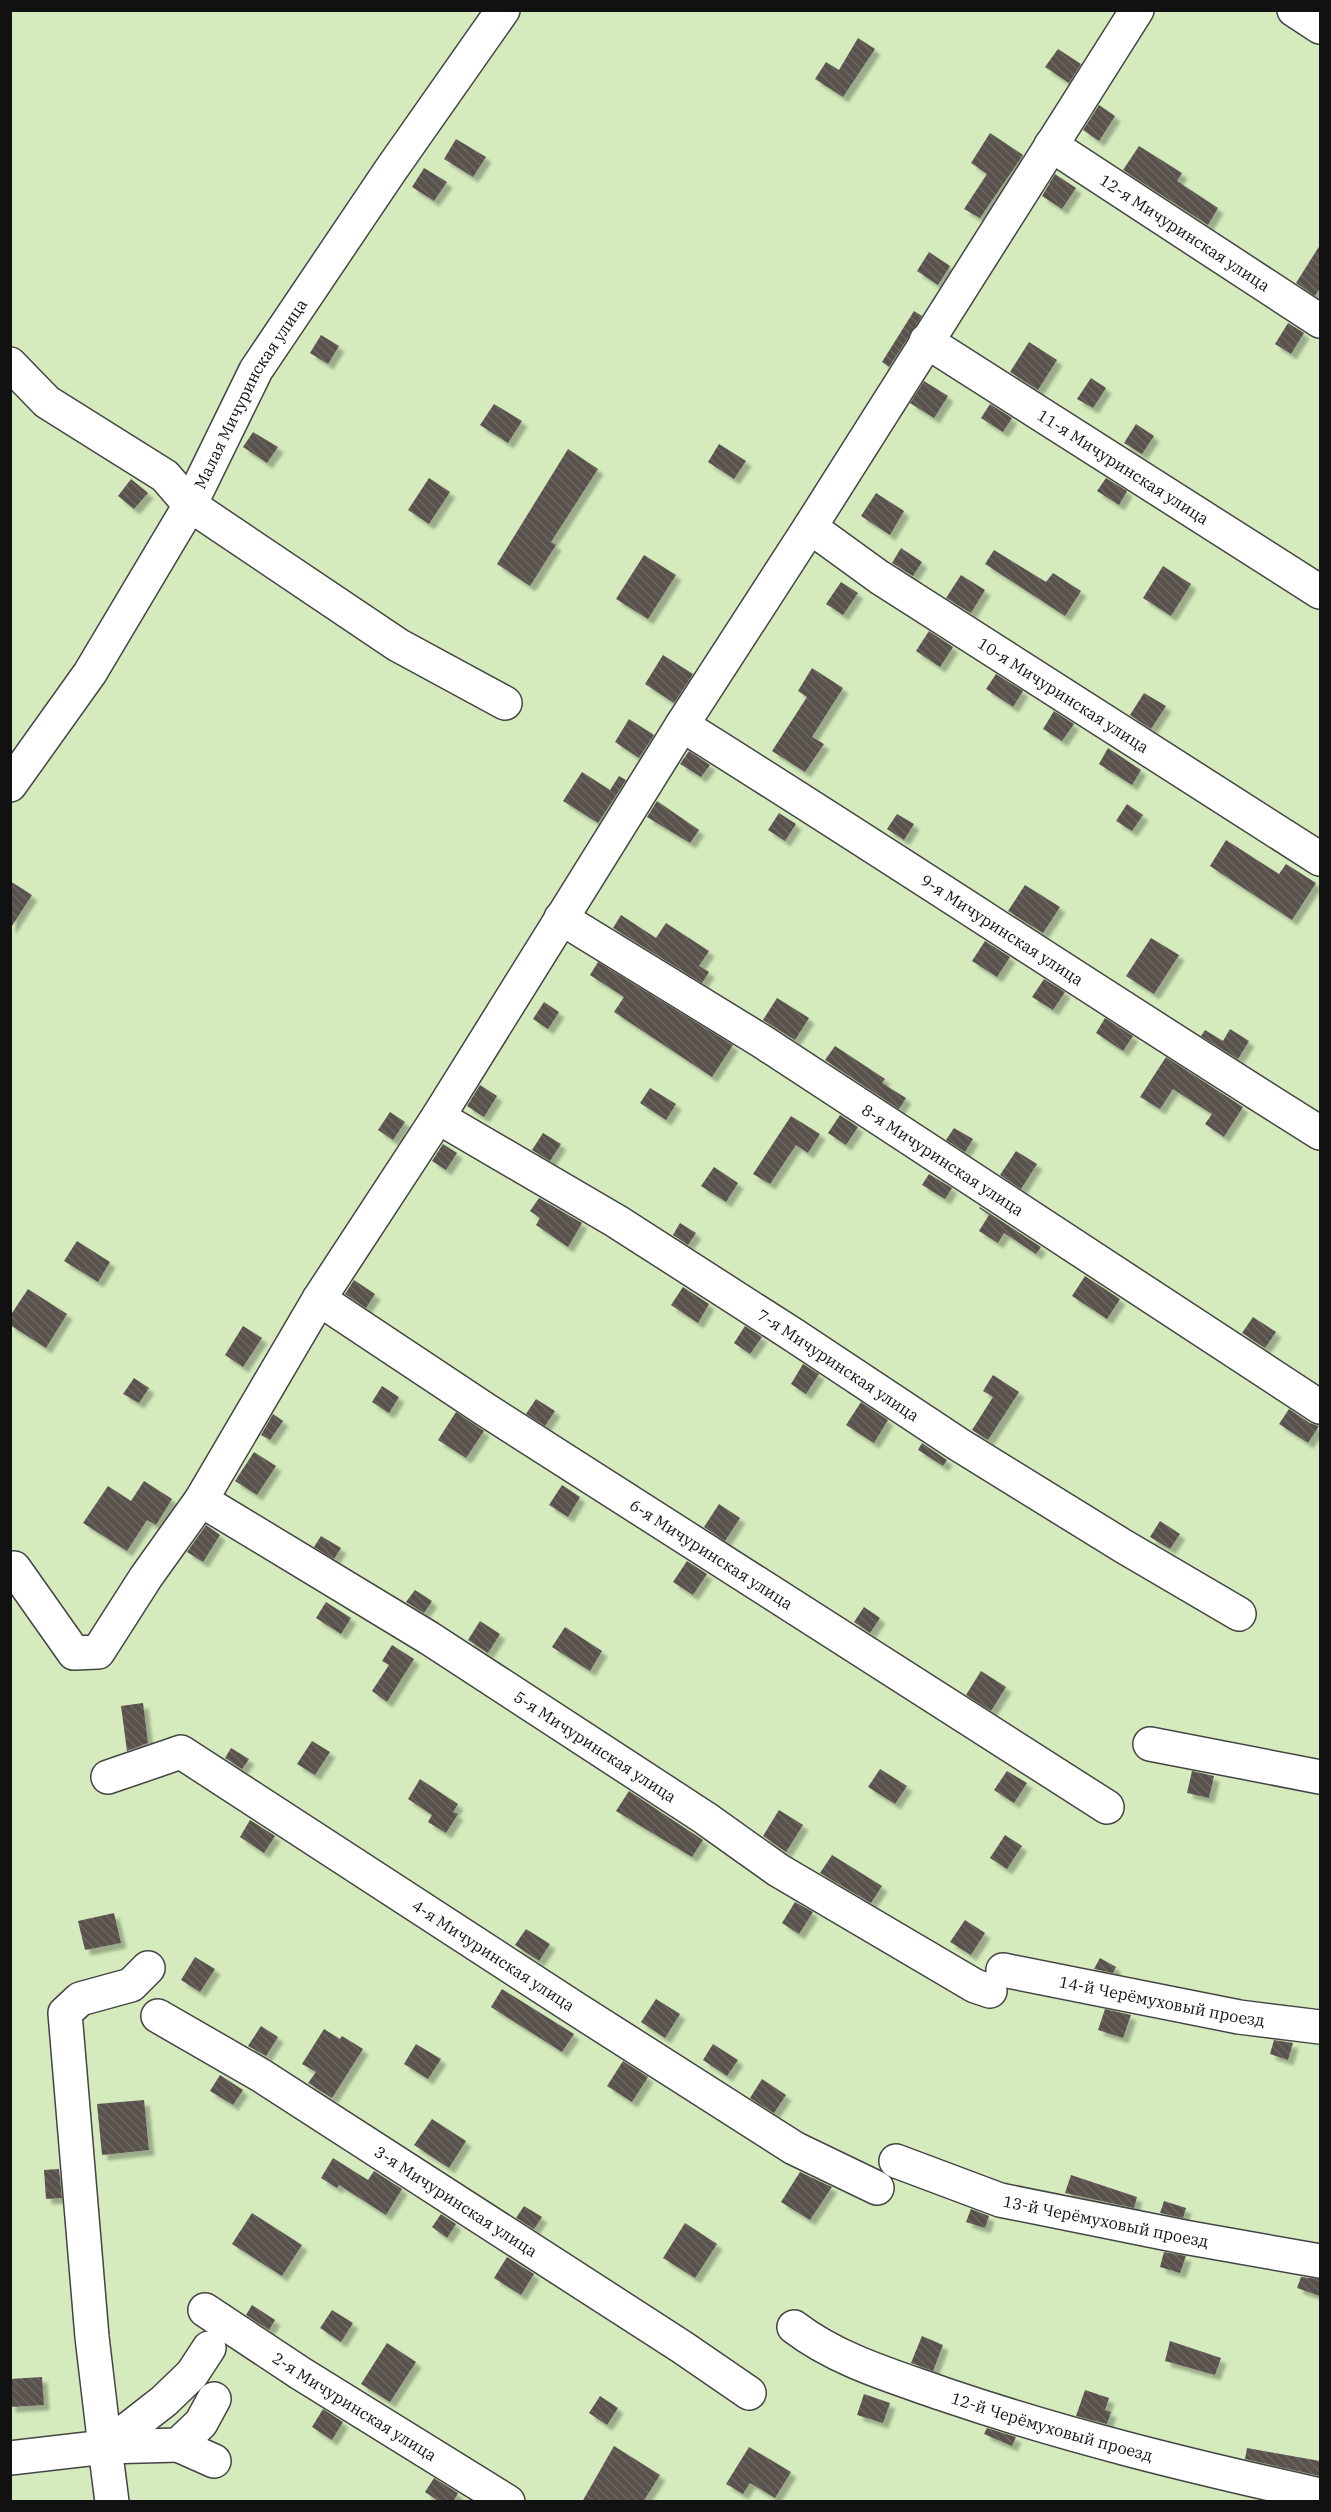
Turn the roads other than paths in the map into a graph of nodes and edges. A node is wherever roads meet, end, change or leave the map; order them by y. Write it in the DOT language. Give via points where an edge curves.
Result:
graph roads {
  1 [pos="503,10"];
  2 [pos="1137,10"];
  3 [pos="1294,10"];
  4 [pos="1320,27"];
  5 [pos="1051,145"];
  6 [pos="1320,321"];
  7 [pos="926,341"];
  8 [pos="10,364"];
  9 [pos="190,505"];
  10 [pos="810,527"];
  11 [pos="1320,592"];
  12 [pos="505,703"];
  13 [pos="682,724"];
  14 [pos="10,785"];
  15 [pos="1320,859"];
  16 [pos="561,918"];
  17 [pos="438,1118"];
  18 [pos="1320,1133"];
  19 [pos="319,1299"];
  20 [pos="1320,1407"];
  21 [pos="201,1500"];
  22 [pos="10,1568"];
  23 [pos="1239,1614"];
  24 [pos="1150,1744"];
  25 [pos="108,1777"];
  26 [pos="1320,1777"];
  27 [pos="1107,1807"];
  28 [pos="148,1968"];
  29 [pos="996,1980"];
  30 [pos="158,2016"];
  31 [pos="1320,2028"];
  32 [pos="896,2161"];
  33 [pos="877,2188"];
  34 [pos="1320,2261"];
  35 [pos="205,2310"];
  36 [pos="794,2327"];
  37 [pos="209,2348"];
  38 [pos="749,2393"];
  39 [pos="214,2399"];
  40 [pos="178,2445"];
  41 [pos="105,2447"];
  42 [pos="10,2458"];
  43 [pos="214,2461"];
  44 [pos="1320,2495"];
  45 [pos="112,2502"];
  46 [pos="508,2502"];
  1 -- 9 [label="lane, Малая Мичуринская улица" via="256,370"];
  2 -- 5 [label="lane"];
  3 -- 4 [label="lane"];
  5 -- 6 [label="lane, 12-я Мичуринская улица"];
  5 -- 7 [label="lane"];
  7 -- 10 [label="lane"];
  7 -- 11 [label="lane, 11-я Мичуринская улица"];
  8 -- 9 [label="lane" via="47,402 165,476"];
  9 -- 12 [label="lane" via="398,645"];
  9 -- 14 [label="lane, Малая Мичуринская улица" via="90,673"];
  10 -- 13 [label="lane"];
  10 -- 15 [label="lane, 10-я Мичуринская улица" via="879,577"];
  13 -- 16 [label="lane"];
  13 -- 18 [label="lane, 9-я Мичуринская улица"];
  16 -- 17 [label="lane"];
  16 -- 20 [label="lane, 8-я Мичуринская улица" via="763,1042"];
  17 -- 19 [label="lane"];
  17 -- 23 [label="lane, 7-я Мичуринская улица" via="616,1221 958,1444"];
  19 -- 21 [label="lane"];
  19 -- 27 [label="lane, 6-я Мичуринская улица"];
  21 -- 22 [label="lane" via="98,1652 74,1653 14,1568"];
  21 -- 29 [label="lane, 5-я Мичуринская улица" via="429,1638 778,1870 975,1986"];
  24 -- 26 [label="lane"];
  25 -- 33 [label="lane, 4-я Мичуринская улица" via="181,1752 784,2141"];
  28 -- 41 [label="lane" via="131,1985 80,1998 65,2013"];
  29 -- 31 [label="lane, 14-й Черёмуховый проезд"];
  30 -- 38 [label="lane, 3-я Мичуринская улица" via="262,2076"];
  32 -- 34 [label="lane, 13-й Черёмуховый проезд" via="1000,2200"];
  35 -- 46 [label="lane, 2-я Мичуринская улица"];
  36 -- 44 [label="lane, 12-й Черёмуховый проезд" via="817,2345 893,2377 1020,2420 1202,2469"];
  37 -- 41 [label="lane" via="192,2374 164,2401"];
  39 -- 40 [label="lane" via="201,2423"];
  40 -- 41 [label="lane"];
  40 -- 43 [label="lane"];
  41 -- 42 [label="lane"];
  41 -- 45 [label="lane"];
}
